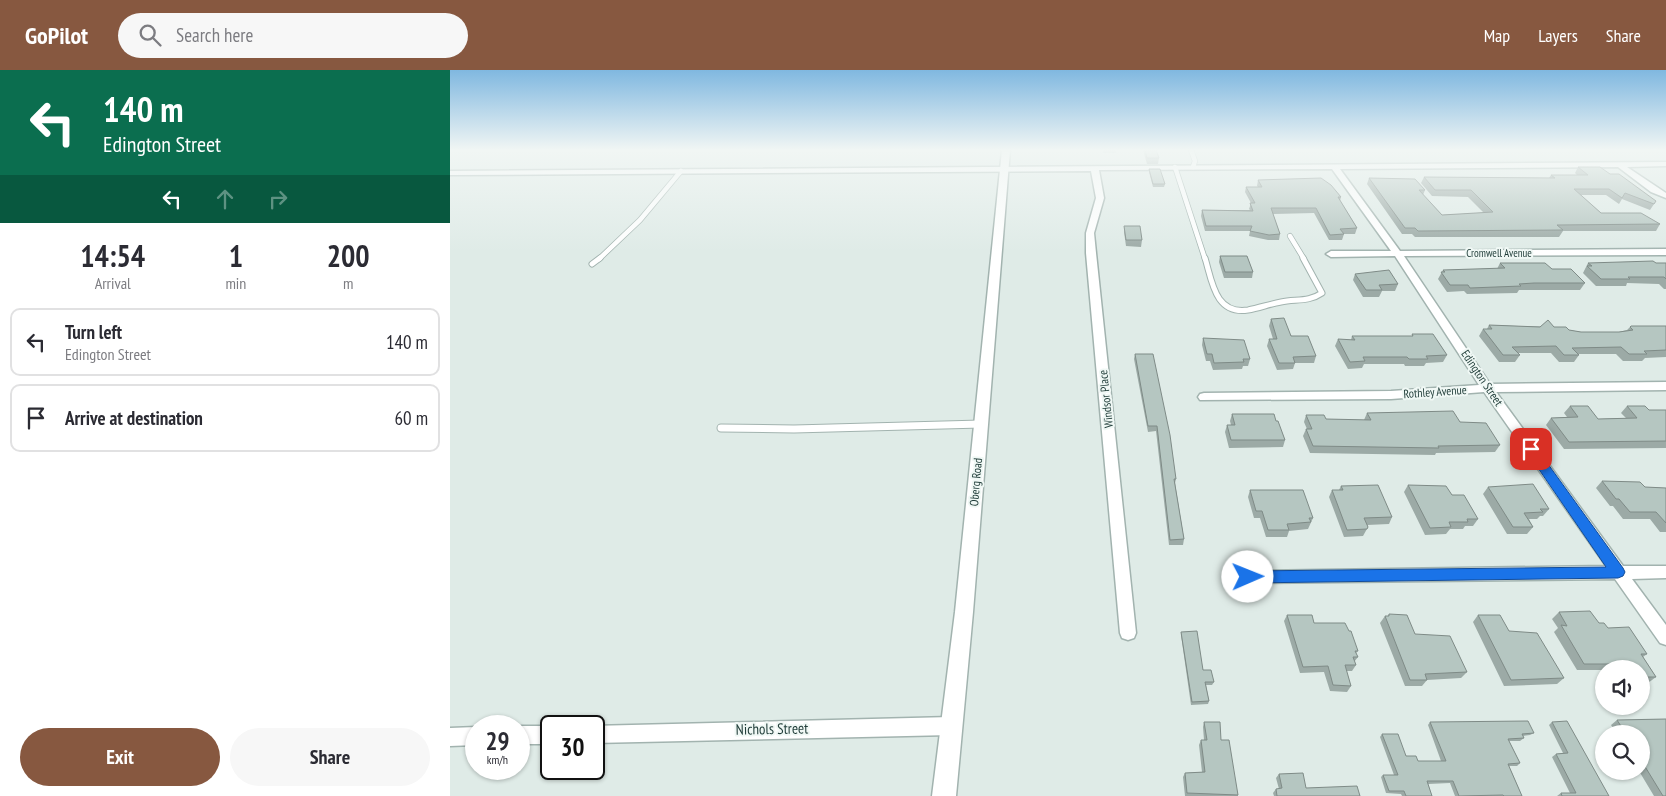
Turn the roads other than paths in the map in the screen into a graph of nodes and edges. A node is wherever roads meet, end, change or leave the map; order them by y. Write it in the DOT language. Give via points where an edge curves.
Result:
graph roads {
  1 [pos="670,184"];
  2 [pos="1002,184"];
  3 [pos="1097,184"];
  4 [pos="1181,184"];
  5 [pos="1347,184"];
  6 [pos="1646,184"];
  7 [pos="1666,196"];
  8 [pos="1290,236"];
  9 [pos="1666,252"];
  10 [pos="1397,253"];
  11 [pos="1331,254"];
  12 [pos="592,264"];
  13 [pos="1666,386"];
  14 [pos="1487,388"];
  15 [pos="1204,397"];
  16 [pos="981,424"];
  17 [pos="721,428"];
  18 [pos="1618,572"];
  19 [pos="1666,572"];
  20 [pos="1248,577"];
  21 [pos="1128,633"];
  22 [pos="1666,638"];
  23 [pos="951,726"];
  24 [pos="605,734"];
  25 [pos="465,736"];
  26 [pos="450,737"];
  27 [pos="944,796"];
  1 -- 12 [label="lane" via="633,229"];
  2 -- 16 [label="street, Oberg Road"];
  3 -- 21 [label="street, Windsor Place" via="1100,198 1090,233 1091,253"];
  4 -- 8 [label="lane" via="1216,295 1220,304 1227,308 1256,309 1278,302 1303,301 1322,293"];
  5 -- 10 [label="street, Edington Street"];
  6 -- 7 [label="street"];
  9 -- 10 [label="street, Cromwell Avenue"];
  10 -- 11 [label="street, Cromwell Avenue"];
  10 -- 14 [label="street, Edington Street"];
  13 -- 14 [label="street, Rothley Avenue"];
  14 -- 15 [label="street, Rothley Avenue" via="1391,395"];
  14 -- 18 [label="street, Edington Street"];
  16 -- 17 [label="lane"];
  16 -- 23 [label="street, Oberg Road"];
  18 -- 19 [label="street"];
  18 -- 20 [label="street"];
  18 -- 22 [label="street, Edington Street"];
  23 -- 24 [label="street, Nichols Street"];
  23 -- 27 [label="street, Oberg Road"];
  25 -- 26 [label="street"];
}
